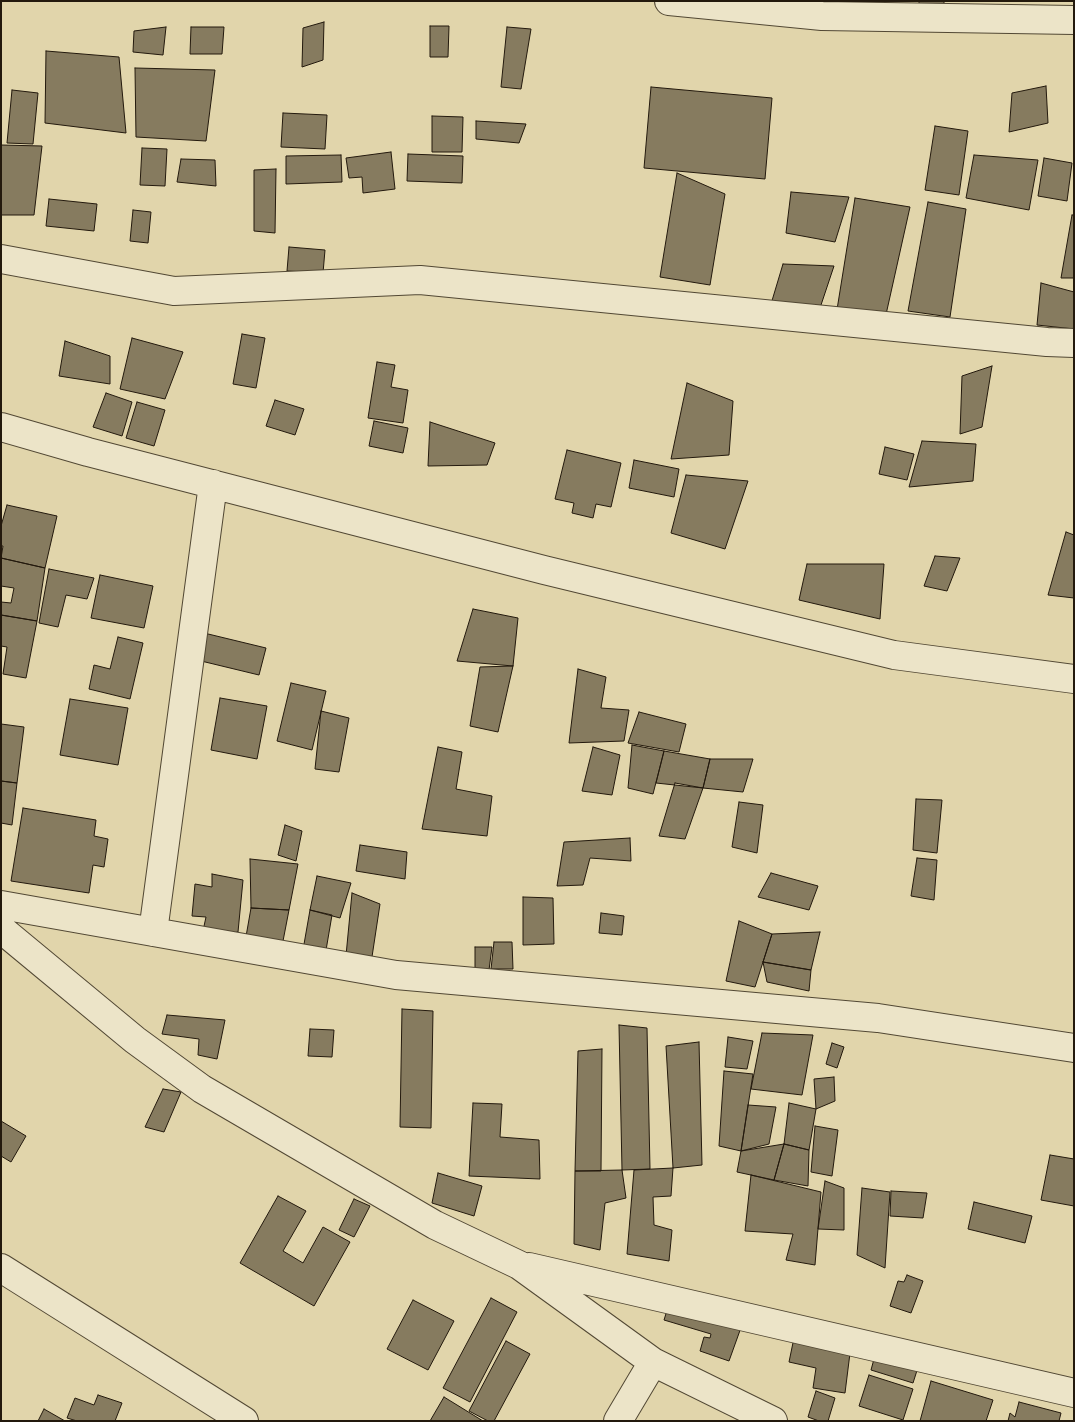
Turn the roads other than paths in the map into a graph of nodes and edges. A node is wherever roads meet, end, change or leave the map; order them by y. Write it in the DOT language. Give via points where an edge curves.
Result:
graph roads {
  1 [pos="669,1"];
  2 [pos="1074,20"];
  3 [pos="1,259"];
  4 [pos="1074,343"];
  5 [pos="1,427"];
  6 [pos="213,484"];
  7 [pos="1074,679"];
  8 [pos="1,905"];
  9 [pos="1,929"];
  10 [pos="154,932"];
  11 [pos="1074,1048"];
  12 [pos="519,1265"];
  13 [pos="1,1268"];
  14 [pos="653,1362"];
  15 [pos="1074,1392"];
  16 [pos="244,1421"];
  17 [pos="618,1421"];
  18 [pos="773,1421"];
  1 -- 2 [label="street" via="822,16"];
  3 -- 4 [label="street" via="174,291 420,280"];
  5 -- 6 [label="street"];
  6 -- 7 [label="street" via="534,568 894,655"];
  6 -- 10 [label="street"];
  8 -- 10 [label="street"];
  9 -- 12 [label="street" via="135,1040 202,1089 435,1225"];
  10 -- 11 [label="street" via="396,975 878,1018"];
  12 -- 14 [label="street"];
  12 -- 15 [label="street"];
  13 -- 16 [label="street"];
  14 -- 17 [label="street"];
  14 -- 18 [label="street"];
}
